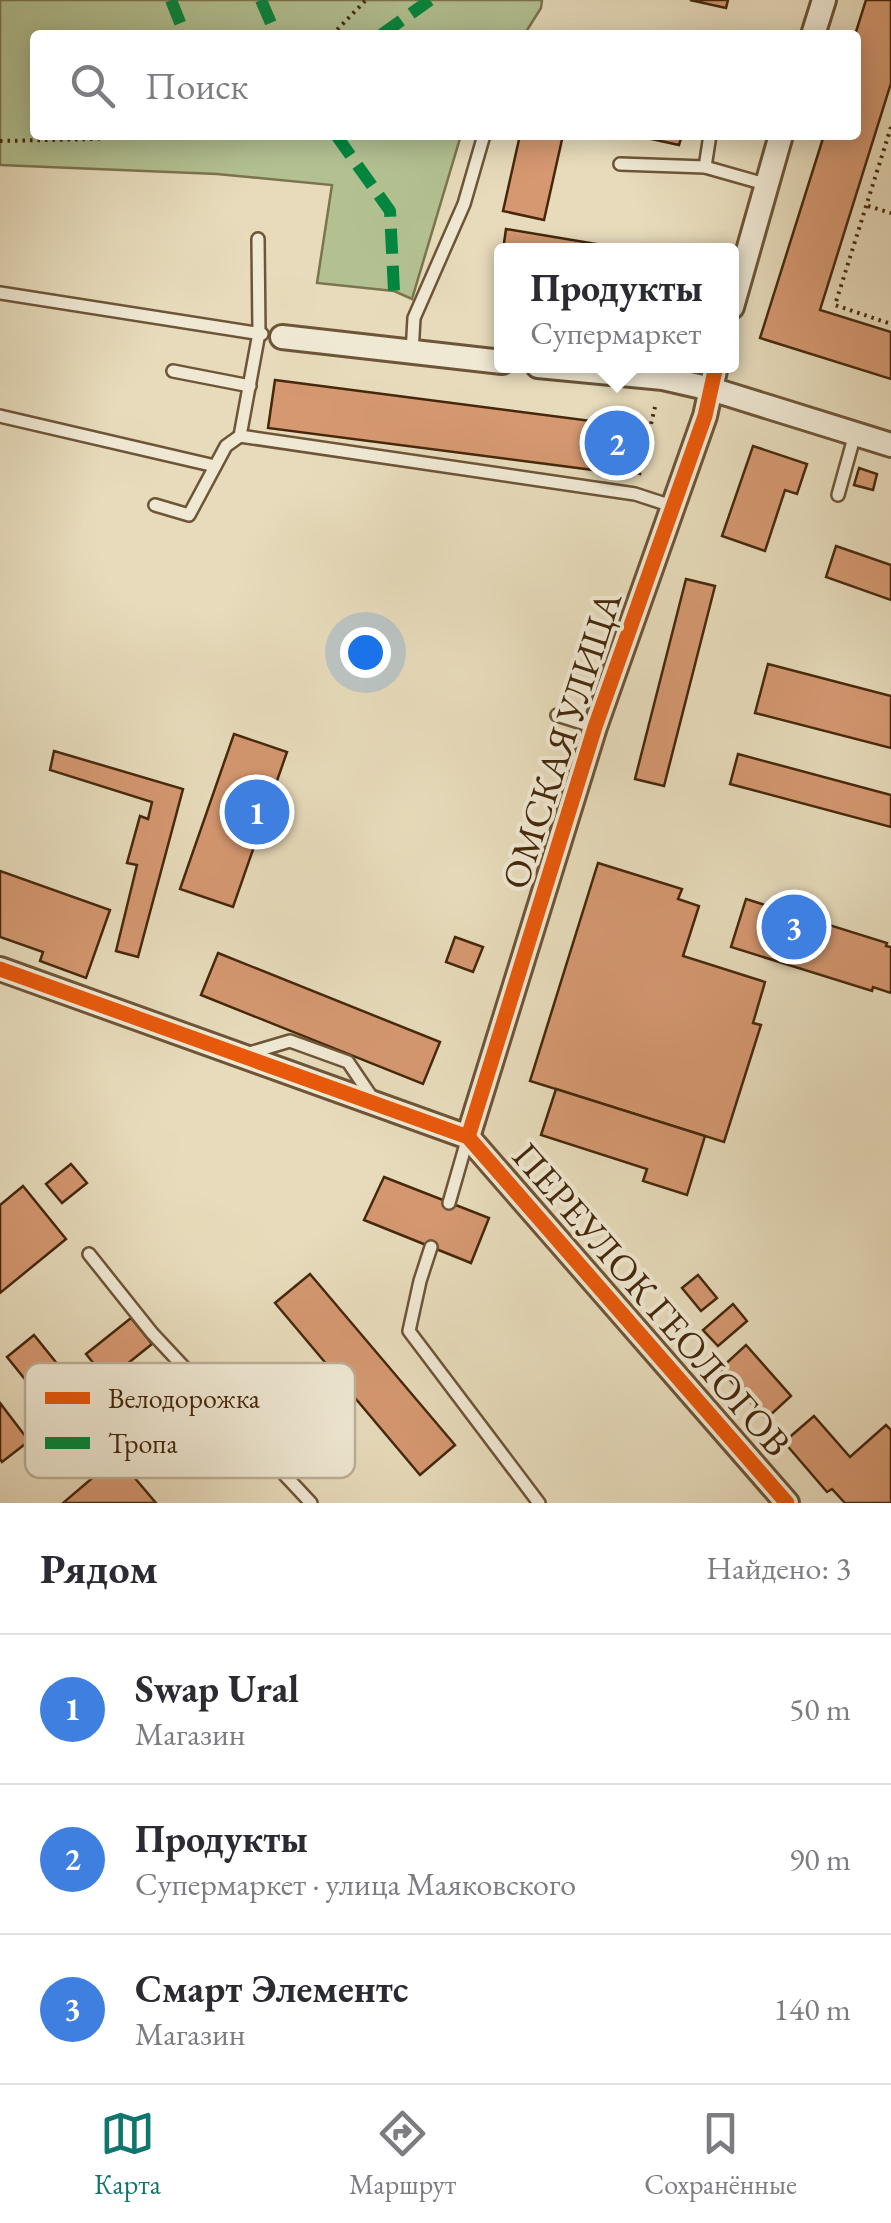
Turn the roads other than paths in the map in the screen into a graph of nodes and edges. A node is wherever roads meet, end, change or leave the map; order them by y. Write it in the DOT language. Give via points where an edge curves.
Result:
graph roads {
  1 [pos="824,0"];
  2 [pos="815,30"];
  3 [pos="483,140"];
  4 [pos="709,140"];
  5 [pos="778,140"];
  6 [pos="620,164"];
  7 [pos="705,167"];
  8 [pos="765,184"];
  9 [pos="258,239"];
  10 [pos="739,266"];
  11 [pos="0,294"];
  12 [pos="270,335"];
  13 [pos="412,353"];
  14 [pos="494,361"];
  15 [pos="174,371"];
  16 [pos="611,373"];
  17 [pos="714,377"];
  18 [pos="250,386"];
  19 [pos="0,416"];
  20 [pos="855,434"];
  21 [pos="240,436"];
  22 [pos="891,445"];
  23 [pos="215,466"];
  24 [pos="838,495"];
  25 [pos="155,506"];
  26 [pos="675,507"];
  27 [pos="557,715"];
  28 [pos="596,727"];
  29 [pos="0,968"];
  30 [pos="468,1137"];
  31 [pos="449,1203"];
  32 [pos="432,1247"];
  33 [pos="89,1254"];
  34 [pos="181,1363"];
  35 [pos="287,1478"];
  36 [pos="310,1503"];
  37 [pos="539,1503"];
  38 [pos="787,1503"];
  1 -- 2 [label="street"];
  3 -- 13 [label="lane" via="464,204 414,318"];
  4 -- 7 [label="lane"];
  5 -- 8 [label="street"];
  6 -- 7 [label="lane"];
  7 -- 8 [label="lane"];
  8 -- 10 [label="street"];
  9 -- 12 [label="lane"];
  11 -- 12 [label="lane"];
  12 -- 13 [label="street"];
  12 -- 18 [label="lane"];
  13 -- 14 [label="street"];
  15 -- 18 [label="lane"];
  16 -- 17 [label="street"];
  17 -- 20 [label="street"];
  17 -- 26 [label="street, ОМСКАЯ УЛИЦА"];
  18 -- 21 [label="lane"];
  19 -- 23 [label="lane"];
  20 -- 22 [label="street"];
  20 -- 24 [label="lane"];
  21 -- 23 [label="lane"];
  21 -- 26 [label="lane" via="635,494"];
  23 -- 25 [label="lane" via="188,516"];
  26 -- 28 [label="street, ОМСКАЯ УЛИЦА"];
  27 -- 28 [label="lane"];
  28 -- 30 [label="street, ОМСКАЯ УЛИЦА"];
  29 -- 30 [label="street"];
  30 -- 31 [label="lane"];
  30 -- 38 [label="street, ПЕРЕУЛОК ГЕОЛОГОВ"];
  32 -- 37 [label="lane" via="409,1332"];
  33 -- 34 [label="lane"];
  35 -- 36 [label="lane"];
}
